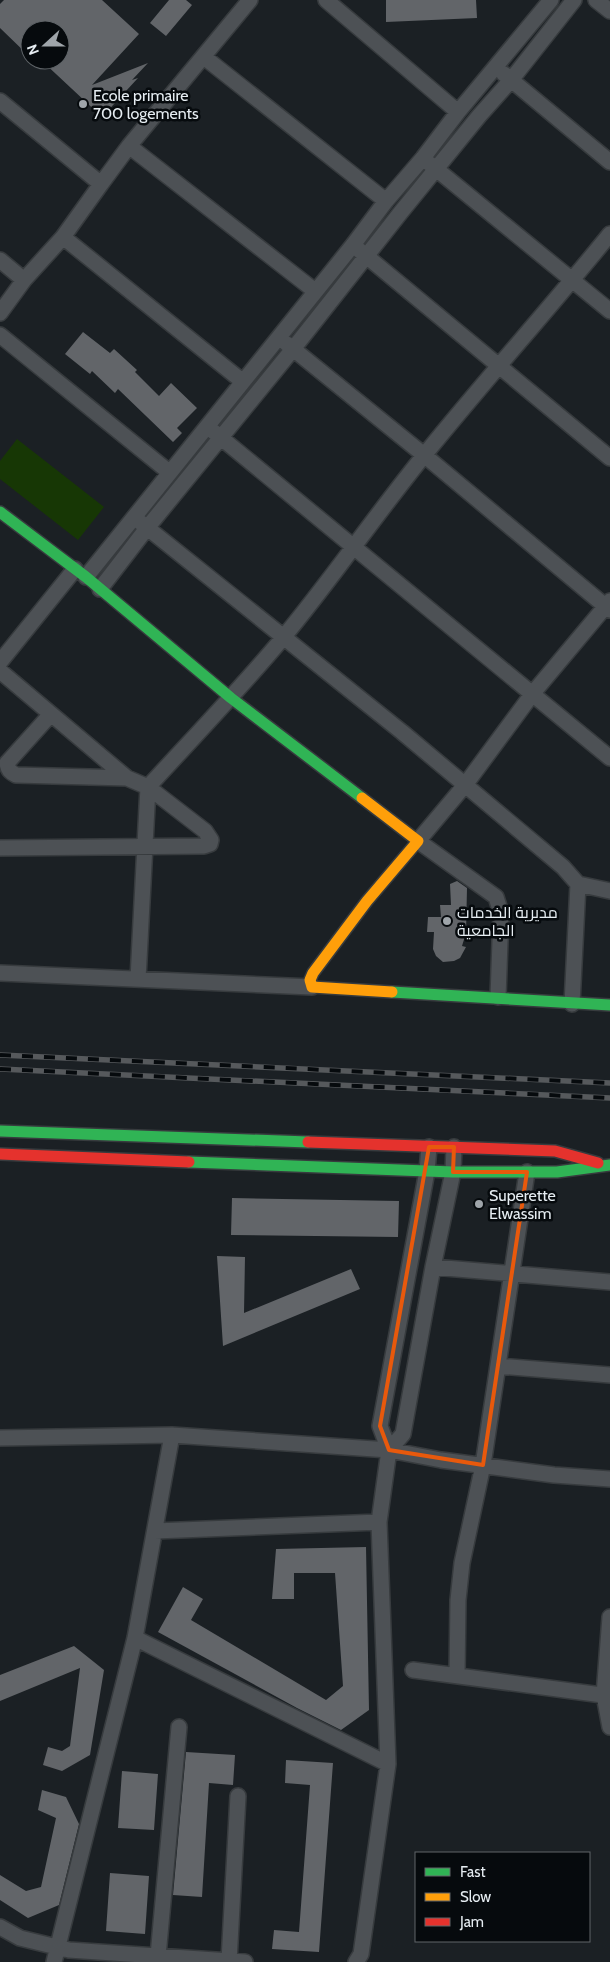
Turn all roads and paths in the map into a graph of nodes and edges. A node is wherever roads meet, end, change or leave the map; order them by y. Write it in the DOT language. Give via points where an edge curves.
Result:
graph roads {
  1 [pos="250,0"];
  2 [pos="326,0"];
  3 [pos="551,0"];
  4 [pos="574,0"];
  5 [pos="596,0"];
  6 [pos="610,11"];
  7 [pos="204,57"];
  8 [pos="495,67"];
  9 [pos="511,80"];
  10 [pos="0,101"];
  11 [pos="458,112"];
  12 [pos="129,146"];
  13 [pos="423,158"];
  14 [pos="610,162"];
  15 [pos="436,169"];
  16 [pos="101,184"];
  17 [pos="386,201"];
  18 [pos="610,234"];
  19 [pos="63,237"];
  20 [pos="353,245"];
  21 [pos="365,256"];
  22 [pos="0,260"];
  23 [pos="24,280"];
  24 [pos="572,281"];
  25 [pos="316,291"];
  26 [pos="610,311"];
  27 [pos="0,313"];
  28 [pos="0,335"];
  29 [pos="278,337"];
  30 [pos="293,349"];
  31 [pos="498,365"];
  32 [pos="242,381"];
  33 [pos="206,426"];
  34 [pos="221,438"];
  35 [pos="424,455"];
  36 [pos="610,458"];
  37 [pos="168,472"];
  38 [pos="0,512"];
  39 [pos="134,517"];
  40 [pos="147,528"];
  41 [pos="354,546"];
  42 [pos="80,573"];
  43 [pos="100,589"];
  44 [pos="609,606"];
  45 [pos="283,638"];
  46 [pos="0,662"];
  47 [pos="0,671"];
  48 [pos="533,693"];
  49 [pos="231,698"];
  50 [pos="51,714"];
  51 [pos="610,758"];
  52 [pos="127,778"];
  53 [pos="465,785"];
  54 [pos="148,787"];
  55 [pos="418,841"];
  56 [pos="0,848"];
  57 [pos="145,848"];
  58 [pos="578,884"];
  59 [pos="610,891"];
  60 [pos="0,973"];
  61 [pos="138,979"];
  62 [pos="312,988"];
  63 [pos="498,997"];
  64 [pos="572,1004"];
  65 [pos="610,1005"];
  66 [pos="0,1131"];
  67 [pos="429,1147"];
  68 [pos="454,1147"];
  69 [pos="0,1154"];
  70 [pos="609,1165"];
  71 [pos="427,1171"];
  72 [pos="453,1172"];
  73 [pos="527,1172"];
  74 [pos="433,1267"];
  75 [pos="510,1274"];
  76 [pos="610,1282"];
  77 [pos="498,1366"];
  78 [pos="610,1375"];
  79 [pos="172,1435"];
  80 [pos="0,1438"];
  81 [pos="389,1450"];
  82 [pos="483,1465"];
  83 [pos="610,1479"];
  84 [pos="379,1522"];
  85 [pos="155,1531"];
  86 [pos="610,1617"];
  87 [pos="135,1638"];
  88 [pos="413,1670"];
  89 [pos="457,1675"];
  90 [pos="607,1696"];
  91 [pos="610,1727"];
  92 [pos="179,1728"];
  93 [pos="388,1764"];
  94 [pos="238,1796"];
  95 [pos="0,1926"];
  96 [pos="58,1947"];
  97 [pos="158,1956"];
  98 [pos="229,1961"];
  99 [pos="54,1962"];
  100 [pos="245,1962"];
  101 [pos="356,1962"];
  1 -- 7 [label="street"];
  2 -- 11 [label="street"];
  3 -- 8 [label="street"];
  4 -- 9 [label="street"];
  5 -- 6 [label="street"];
  7 -- 12 [label="street"];
  7 -- 17 [label="street"];
  8 -- 9 [label="street"];
  8 -- 11 [label="street"];
  9 -- 14 [label="street"];
  9 -- 15 [label="street"];
  10 -- 16 [label="street"];
  11 -- 13 [label="street"];
  12 -- 16 [label="street"];
  12 -- 25 [label="street"];
  13 -- 15 [label="street"];
  13 -- 17 [label="street"];
  15 -- 21 [label="street"];
  15 -- 24 [label="street"];
  16 -- 19 [label="street"];
  17 -- 20 [label="street"];
  18 -- 24 [label="street"];
  19 -- 23 [label="street"];
  19 -- 32 [label="street"];
  20 -- 21 [label="street"];
  20 -- 25 [label="street"];
  21 -- 30 [label="street"];
  21 -- 31 [label="street"];
  22 -- 23 [label="street"];
  23 -- 27 [label="street"];
  24 -- 26 [label="street"];
  24 -- 31 [label="street"];
  25 -- 29 [label="street"];
  28 -- 37 [label="street"];
  29 -- 30 [label="street"];
  29 -- 32 [label="street"];
  30 -- 34 [label="street"];
  30 -- 35 [label="street"];
  31 -- 35 [label="street"];
  31 -- 36 [label="street"];
  32 -- 33 [label="street"];
  33 -- 34 [label="street"];
  33 -- 37 [label="street"];
  34 -- 40 [label="street"];
  34 -- 41 [label="street"];
  35 -- 41 [label="street"];
  35 -- 44 [label="street"];
  37 -- 39 [label="street"];
  38 -- 42 [label="street"];
  39 -- 40 [label="street"];
  39 -- 42 [label="street"];
  40 -- 43 [label="street"];
  40 -- 45 [label="street"];
  41 -- 45 [label="street"];
  41 -- 48 [label="street"];
  42 -- 43 [label="street"];
  42 -- 46 [label="street"];
  43 -- 49 [label="street"];
  44 -- 48 [label="street"];
  45 -- 49 [label="street"];
  45 -- 53 [label="street"];
  47 -- 50 [label="street"];
  48 -- 51 [label="street"];
  48 -- 53 [label="street"];
  49 -- 54 [label="street"];
  49 -- 55 [label="street"];
  50 -- 52 [label="street"];
  50 -- 52 [label="street" via="7,763 11,773"];
  52 -- 54 [label="street"];
  53 -- 55 [label="street"];
  53 -- 58 [label="street" via="563,867"];
  54 -- 57 [label="street"];
  54 -- 57 [label="street" via="205,831 211,840 204,846"];
  55 -- 62 [label="street" via="367,901 313,973 310,980"];
  55 -- 63 [label="street" via="496,897 501,913"];
  56 -- 57 [label="street"];
  57 -- 61 [label="street"];
  58 -- 59 [label="street"];
  58 -- 64 [label="street"];
  60 -- 61 [label="street"];
  61 -- 62 [label="street"];
  62 -- 63 [label="street"];
  63 -- 64 [label="street"];
  64 -- 65 [label="street"];
  66 -- 67 [label="street"];
  67 -- 68 [label="street"];
  67 -- 71 [label="street"];
  68 -- 70 [label="street" via="555,1151"];
  68 -- 72 [label="street"];
  69 -- 71 [label="street"];
  70 -- 73 [label="street" via="557,1172"];
  71 -- 72 [label="street"];
  71 -- 81 [label="street" via="380,1426"];
  72 -- 73 [label="street"];
  72 -- 74 [label="street"];
  73 -- 75 [label="street"];
  74 -- 75 [label="street"];
  74 -- 81 [label="street" via="403,1434"];
  75 -- 76 [label="street"];
  75 -- 77 [label="street"];
  77 -- 78 [label="street"];
  77 -- 82 [label="street"];
  79 -- 80 [label="street"];
  79 -- 81 [label="street"];
  79 -- 85 [label="street"];
  81 -- 82 [label="street"];
  81 -- 84 [label="street"];
  82 -- 83 [label="street"];
  82 -- 89 [label="street" via="462,1563"];
  84 -- 85 [label="street"];
  84 -- 93 [label="street"];
  85 -- 87 [label="street"];
  86 -- 90 [label="street"];
  87 -- 93 [label="street"];
  87 -- 96 [label="street"];
  88 -- 89 [label="street"];
  89 -- 90 [label="street"];
  90 -- 91 [label="street"];
  92 -- 97 [label="street"];
  93 -- 101 [label="street" via="360,1954"];
  94 -- 98 [label="street"];
  95 -- 96 [label="street" via="20,1938"];
  96 -- 97 [label="street"];
  96 -- 99 [label="street"];
  97 -- 98 [label="street"];
  98 -- 100 [label="street"];
}
